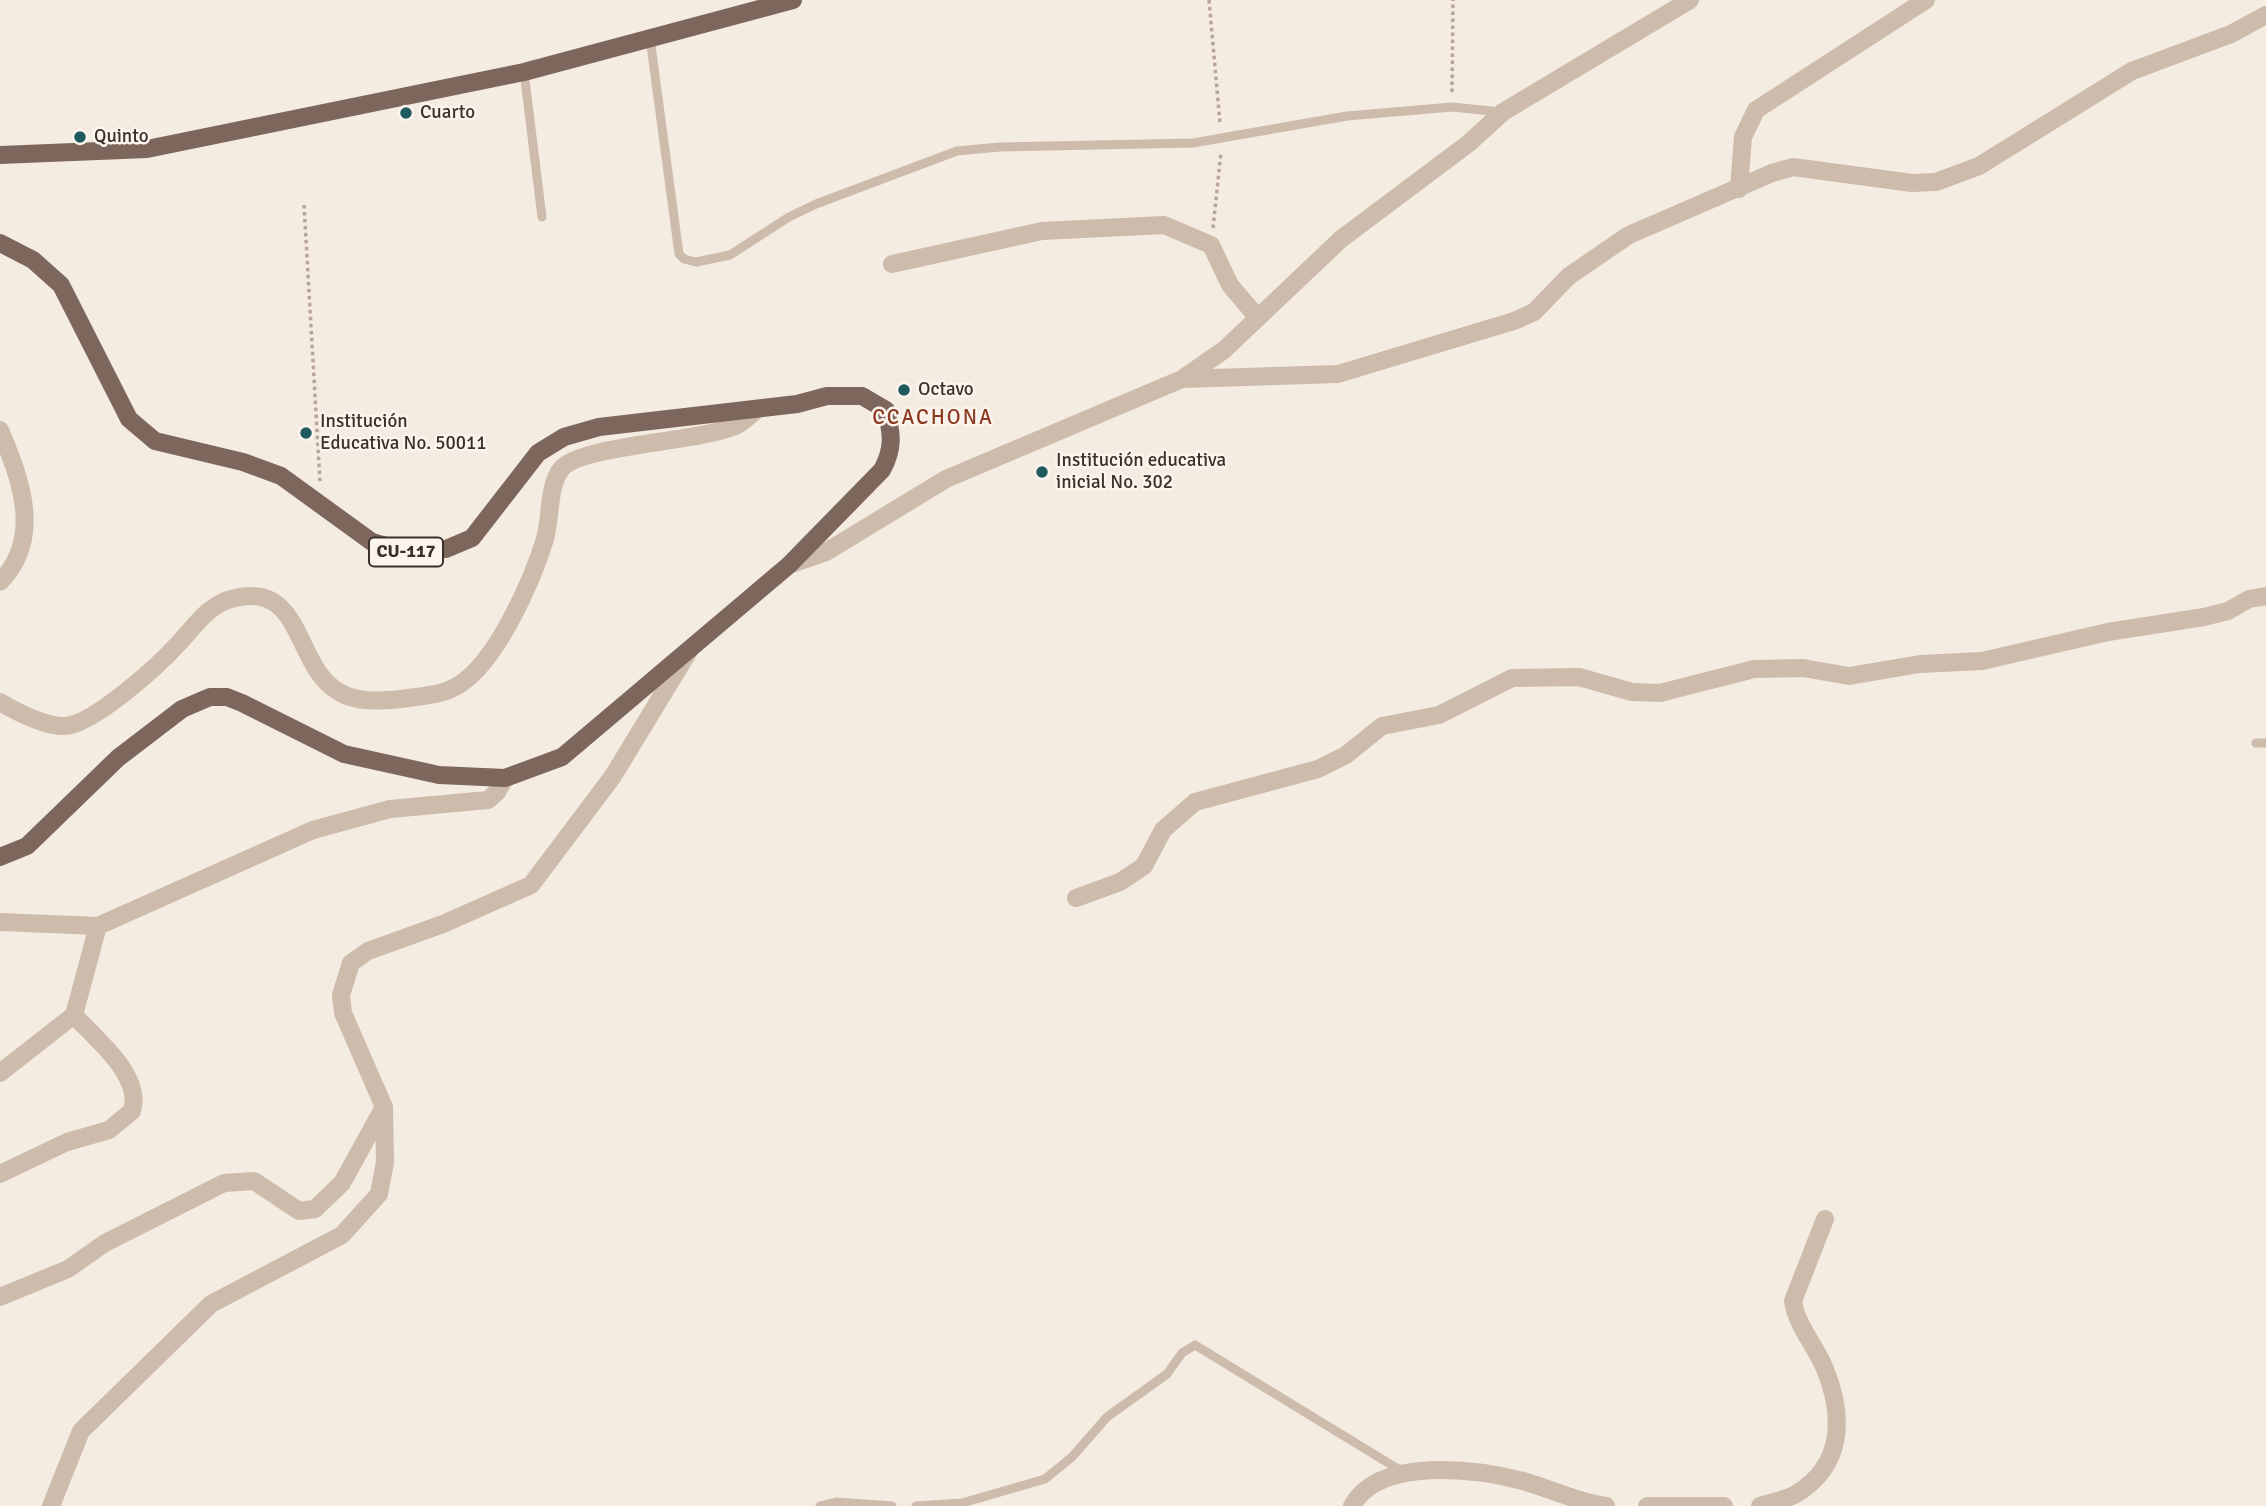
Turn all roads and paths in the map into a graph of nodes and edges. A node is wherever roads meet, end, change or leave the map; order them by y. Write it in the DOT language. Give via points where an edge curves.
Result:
graph roads {
  1 [pos="793,0"];
  2 [pos="1453,0"];
  3 [pos="1690,0"];
  4 [pos="1926,0"];
  5 [pos="2266,16"];
  6 [pos="650,38"];
  7 [pos="524,72"];
  8 [pos="1451,107"];
  9 [pos="1503,112"];
  10 [pos="0,155"];
  11 [pos="1739,189"];
  12 [pos="304,205"];
  13 [pos="542,217"];
  14 [pos="0,243"];
  15 [pos="892,264"];
  16 [pos="1258,318"];
  17 [pos="1182,379"];
  18 [pos="756,410"];
  19 [pos="0,430"];
  20 [pos="321,504"];
  21 [pos="789,565"];
  22 [pos="0,582"];
  23 [pos="2266,596"];
  24 [pos="695,642"];
  25 [pos="0,702"];
  26 [pos="2256,743"];
  27 [pos="2266,743"];
  28 [pos="505,778"];
  29 [pos="0,858"];
  30 [pos="1076,898"];
  31 [pos="0,922"];
  32 [pos="98,926"];
  33 [pos="74,1015"];
  34 [pos="0,1073"];
  35 [pos="384,1107"];
  36 [pos="0,1174"];
  37 [pos="1825,1219"];
  38 [pos="0,1297"];
  39 [pos="1403,1472"];
  40 [pos="51,1506"];
  41 [pos="820,1506"];
  42 [pos="892,1506"];
  43 [pos="916,1506"];
  44 [pos="1352,1506"];
  45 [pos="1606,1506"];
  46 [pos="1647,1506"];
  47 [pos="1724,1506"];
  48 [pos="1760,1506"];
  1 -- 6 [label="main road"];
  2 -- 8 [label="path"];
  3 -- 9 [label="street"];
  4 -- 11 [label="street" via="1756,110 1743,136"];
  5 -- 11 [label="street" via="2132,71 1979,166 1936,182 1793,167"];
  6 -- 7 [label="main road"];
  6 -- 8 [label="lane" via="679,254 696,262 730,255 816,204 957,151 1193,143 1347,116"];
  7 -- 10 [label="main road" via="147,149"];
  7 -- 13 [label="lane"];
  8 -- 9 [label="lane"];
  9 -- 16 [label="street" via="1341,239"];
  11 -- 17 [label="street" via="1629,235 1569,276 1534,312 1514,321 1338,374"];
  12 -- 20 [label="path"];
  14 -- 20 [label="main road, CU-117" via="33,260 61,285 130,419 155,441 281,476"];
  15 -- 16 [label="street" via="1042,231 1164,225 1211,245 1230,285"];
  16 -- 17 [label="street" via="1224,350"];
  17 -- 21 [label="street" via="946,479 826,552"];
  18 -- 20 [label="main road, CU-117" via="599,428 564,437 538,453 472,538 446,549 406,552 372,542"];
  18 -- 21 [label="main road, CU-117" via="827,396 862,396 886,410 892,434 891,452 882,470"];
  18 -- 25 [label="street" via="737,426 578,458 561,469 555,477 545,539 515,608 476,673 456,687 386,701 339,693 320,673 283,608 259,596 216,605 122,695 72,725 39,720"];
  19 -- 22 [label="street" via="18,477 25,525 18,561"];
  21 -- 24 [label="main road, CU-117"];
  23 -- 30 [label="street" via="2204,617 2108,632 1982,661 1920,664 1849,676 1804,668 1754,669 1660,693 1632,692 1579,677 1512,678 1439,715 1382,726 1346,755 1318,769 1195,802 1163,830 1144,866 1120,882"];
  24 -- 28 [label="main road, CU-117" via="562,757"];
  24 -- 35 [label="street" via="613,776 531,885 443,925 368,951 351,964 341,995 343,1013"];
  26 -- 27 [label="lane"];
  28 -- 29 [label="main road, CU-117" via="439,775 344,754 242,703 210,697 182,709 118,758 27,845"];
  28 -- 32 [label="street" via="488,800 390,809 313,830"];
  31 -- 32 [label="street"];
  32 -- 33 [label="street"];
  33 -- 34 [label="street"];
  33 -- 36 [label="street" via="118,1063 133,1091 132,1111 109,1130 67,1142"];
  35 -- 38 [label="street" via="342,1183 315,1209 299,1211 254,1181 224,1183 105,1243 68,1269"];
  35 -- 40 [label="street" via="385,1162 379,1194 342,1235 211,1304 81,1431"];
  37 -- 48 [label="street" via="1793,1301 1825,1369 1839,1432 1821,1472 1796,1494"];
  39 -- 43 [label="lane" via="1195,1345 1182,1353 1167,1374 1107,1416 1072,1457 1045,1479 961,1503"];
  39 -- 44 [label="street" via="1388,1475"];
  39 -- 45 [label="street" via="1521,1480"];
  41 -- 42 [label="lane" via="836,1502"];
  46 -- 47 [label="street"];
}
